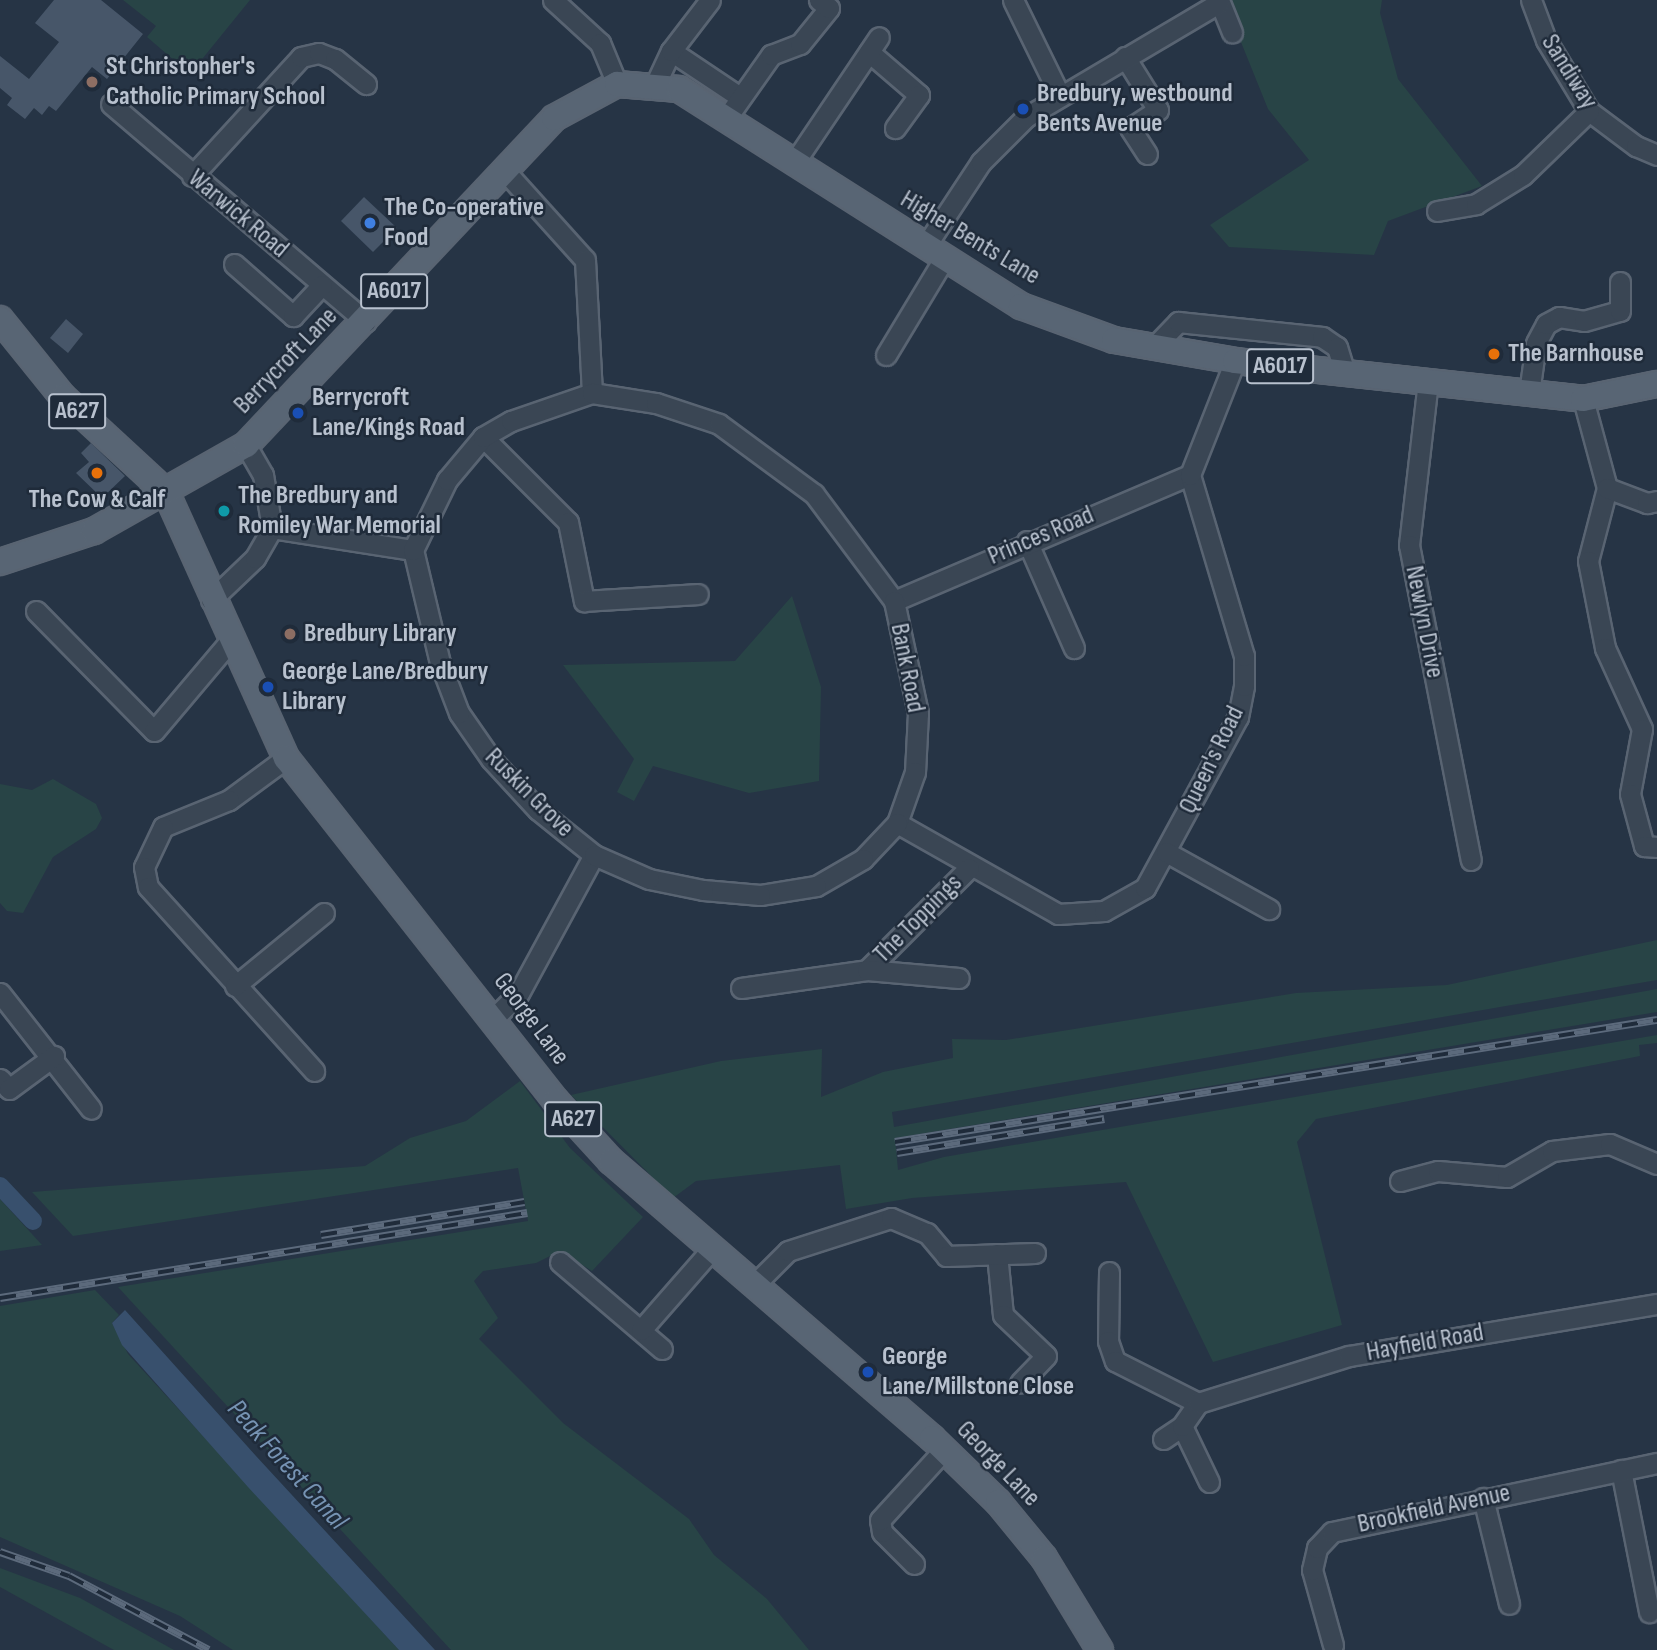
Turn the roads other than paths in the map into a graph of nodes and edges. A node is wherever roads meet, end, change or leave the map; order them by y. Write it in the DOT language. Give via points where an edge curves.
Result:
graph roads {
  1 [pos="553,0"];
  2 [pos="710,0"];
  3 [pos="819,0"];
  4 [pos="1013,0"];
  5 [pos="1531,0"];
  6 [pos="1219,1"];
  7 [pos="1232,32"];
  8 [pos="671,51"];
  9 [pos="1125,57"];
  10 [pos="366,84"];
  11 [pos="617,84"];
  12 [pos="655,85"];
  13 [pos="1059,94"];
  14 [pos="111,104"];
  15 [pos="734,107"];
  16 [pos="1589,111"];
  17 [pos="895,128"];
  18 [pos="1147,154"];
  19 [pos="1657,155"];
  20 [pos="796,160"];
  21 [pos="503,169"];
  22 [pos="192,176"];
  23 [pos="1437,211"];
  24 [pos="935,253"];
  25 [pos="234,264"];
  26 [pos="1620,282"];
  27 [pos="322,285"];
  28 [pos="0,319"];
  29 [pos="366,322"];
  30 [pos="1154,347"];
  31 [pos="886,355"];
  32 [pos="1235,361"];
  33 [pos="1345,373"];
  34 [pos="1428,381"];
  35 [pos="1657,384"];
  36 [pos="592,393"];
  37 [pos="1529,393"];
  38 [pos="1583,399"];
  39 [pos="483,437"];
  40 [pos="246,445"];
  41 [pos="1190,475"];
  42 [pos="1606,488"];
  43 [pos="166,492"];
  44 [pos="1657,501"];
  45 [pos="272,528"];
  46 [pos="1027,541"];
  47 [pos="414,550"];
  48 [pos="0,562"];
  49 [pos="698,594"];
  50 [pos="212,600"];
  51 [pos="894,601"];
  52 [pos="36,610"];
  53 [pos="231,640"];
  54 [pos="1074,648"];
  55 [pos="1649,730"];
  56 [pos="286,758"];
  57 [pos="897,823"];
  58 [pos="1657,847"];
  59 [pos="1166,852"];
  60 [pos="594,855"];
  61 [pos="1471,860"];
  62 [pos="969,867"];
  63 [pos="1269,909"];
  64 [pos="324,913"];
  65 [pos="867,970"];
  66 [pos="959,978"];
  67 [pos="235,986"];
  68 [pos="741,988"];
  69 [pos="0,993"];
  70 [pos="494,1018"];
  71 [pos="54,1056"];
  72 [pos="314,1072"];
  73 [pos="0,1079"];
  74 [pos="91,1109"];
  75 [pos="1657,1164"];
  76 [pos="1400,1181"];
  77 [pos="712,1249"];
  78 [pos="1035,1253"];
  79 [pos="997,1254"];
  80 [pos="560,1262"];
  81 [pos="1109,1272"];
  82 [pos="753,1286"];
  83 [pos="1657,1304"];
  84 [pos="641,1330"];
  85 [pos="662,1349"];
  86 [pos="1020,1383"];
  87 [pos="1198,1403"];
  88 [pos="1182,1426"];
  89 [pos="1163,1439"];
  90 [pos="944,1450"];
  91 [pos="1657,1463"];
  92 [pos="1621,1470"];
  93 [pos="1209,1482"];
  94 [pos="1483,1498"];
  95 [pos="914,1564"];
  96 [pos="1510,1604"];
  97 [pos="1648,1612"];
  98 [pos="1333,1645"];
  99 [pos="1100,1650"];
  1 -- 11 [label="street" via="600,43"];
  2 -- 8 [label="street"];
  3 -- 15 [label="street" via="829,8 800,44 771,55"];
  4 -- 13 [label="street"];
  5 -- 16 [label="street, Sandiway" via="1546,40"];
  6 -- 7 [label="street"];
  6 -- 9 [label="street"];
  8 -- 12 [label="street"];
  8 -- 15 [label="street"];
  9 -- 13 [label="street"];
  9 -- 18 [label="street" via="1158,110 1130,128"];
  10 -- 22 [label="street" via="319,53 300,57"];
  11 -- 12 [label="main road, Higher Bents Lane / A6017"];
  11 -- 21 [label="main road, Berrycroft Lane / A6017" via="554,118"];
  12 -- 15 [label="main road, Higher Bents Lane / A6017"];
  13 -- 24 [label="street" via="998,142"];
  14 -- 22 [label="street, Warwick Road"];
  15 -- 20 [label="main road, Higher Bents Lane / A6017"];
  16 -- 19 [label="street, Sandiway" via="1636,146"];
  16 -- 23 [label="street" via="1523,175 1476,204"];
  17 -- 20 [label="street" via="919,95 874,45"];
  20 -- 24 [label="main road, Higher Bents Lane / A6017"];
  21 -- 29 [label="main road, Berrycroft Lane / A6017"];
  21 -- 36 [label="street" via="585,260"];
  22 -- 27 [label="street, Warwick Road"];
  24 -- 30 [label="main road, Higher Bents Lane / A6017" via="1021,306 1114,340"];
  24 -- 31 [label="street"];
  25 -- 27 [label="street" via="293,316"];
  26 -- 37 [label="street" via="1620,311 1584,321 1559,317 1546,324 1536,343"];
  27 -- 29 [label="street, Warwick Road"];
  28 -- 43 [label="main road, A627" via="62,397"];
  29 -- 40 [label="main road, Berrycroft Lane / A6017"];
  30 -- 32 [label="main road, Higher Bents Lane / A6017"];
  30 -- 33 [label="street" via="1178,322 1322,337 1337,347"];
  32 -- 33 [label="main road, Higher Bents Lane / A6017"];
  32 -- 41 [label="street"];
  33 -- 34 [label="main road, Higher Bents Lane / A6017"];
  34 -- 37 [label="main road, Higher Bents Lane / A6017"];
  34 -- 61 [label="street, Newlyn Drive" via="1409,545"];
  35 -- 38 [label="main road, Higher Bents Lane / A6017"];
  36 -- 39 [label="street" via="511,421"];
  36 -- 51 [label="street, Bank Road" via="656,403 719,424 771,458 814,494"];
  37 -- 38 [label="main road, Higher Bents Lane / A6017"];
  38 -- 42 [label="street"];
  39 -- 47 [label="street" via="447,480"];
  39 -- 49 [label="street" via="568,522 584,601"];
  40 -- 43 [label="main road, Berrycroft Lane / A6017"];
  40 -- 45 [label="street" via="263,475"];
  41 -- 46 [label="street, Princes Road"];
  41 -- 59 [label="street, Queen's Road" via="1244,656 1244,686 1238,718"];
  42 -- 44 [label="street" via="1647,503"];
  42 -- 55 [label="street" via="1588,561 1605,648"];
  43 -- 48 [label="main road, Berrycroft Lane" via="83,536"];
  43 -- 50 [label="main road, George Lane / A627"];
  45 -- 47 [label="street"];
  45 -- 50 [label="street" via="255,558"];
  46 -- 51 [label="street, Princes Road"];
  46 -- 54 [label="street"];
  47 -- 60 [label="street, Ruskin Grove" via="440,663 459,713 491,759 538,810"];
  50 -- 53 [label="main road, George Lane / A627"];
  51 -- 57 [label="street, Bank Road" via="918,713 915,772"];
  52 -- 53 [label="street" via="154,731"];
  53 -- 56 [label="main road, George Lane / A627"];
  55 -- 58 [label="street" via="1630,794 1644,846"];
  56 -- 67 [label="street" via="229,800 163,827 144,867 148,887"];
  56 -- 70 [label="main road, George Lane / A627"];
  57 -- 60 [label="street, Bank Road" via="863,859 816,886 760,895 649,880"];
  57 -- 62 [label="street, Queen's Road"];
  59 -- 62 [label="street, Queen's Road" via="1145,888 1122,904 1080,913 1058,914"];
  59 -- 63 [label="street"];
  60 -- 70 [label="street, Ruskin Grove" via="519,993"];
  62 -- 65 [label="street, The Toppings"];
  64 -- 67 [label="street"];
  65 -- 66 [label="street, The Toppings"];
  65 -- 68 [label="street, The Toppings"];
  67 -- 72 [label="street"];
  69 -- 71 [label="street"];
  70 -- 77 [label="main road, George Lane / A627" via="556,1101 611,1161"];
  71 -- 73 [label="street" via="9,1089"];
  71 -- 74 [label="street"];
  75 -- 76 [label="street" via="1610,1144 1552,1151 1507,1177 1438,1171"];
  77 -- 82 [label="main road, George Lane / A627"];
  77 -- 84 [label="street"];
  78 -- 79 [label="street"];
  79 -- 82 [label="street" via="946,1256 927,1233 891,1218 788,1251"];
  79 -- 86 [label="street" via="1003,1315 1046,1356"];
  80 -- 84 [label="street"];
  81 -- 87 [label="street" via="1108,1341 1115,1361"];
  82 -- 90 [label="main road, George Lane / A627"];
  83 -- 87 [label="street, Hayfield Road" via="1349,1356"];
  84 -- 85 [label="street"];
  87 -- 88 [label="street"];
  88 -- 89 [label="street"];
  88 -- 93 [label="street"];
  90 -- 95 [label="street" via="880,1520 882,1532"];
  90 -- 99 [label="main road, George Lane / A627" via="1044,1558"];
  91 -- 92 [label="street, Brookfield Avenue"];
  92 -- 94 [label="street, Brookfield Avenue"];
  92 -- 97 [label="street"];
  94 -- 96 [label="street"];
  94 -- 98 [label="street, Brookfield Avenue" via="1332,1532 1317,1548 1311,1570"];
}
